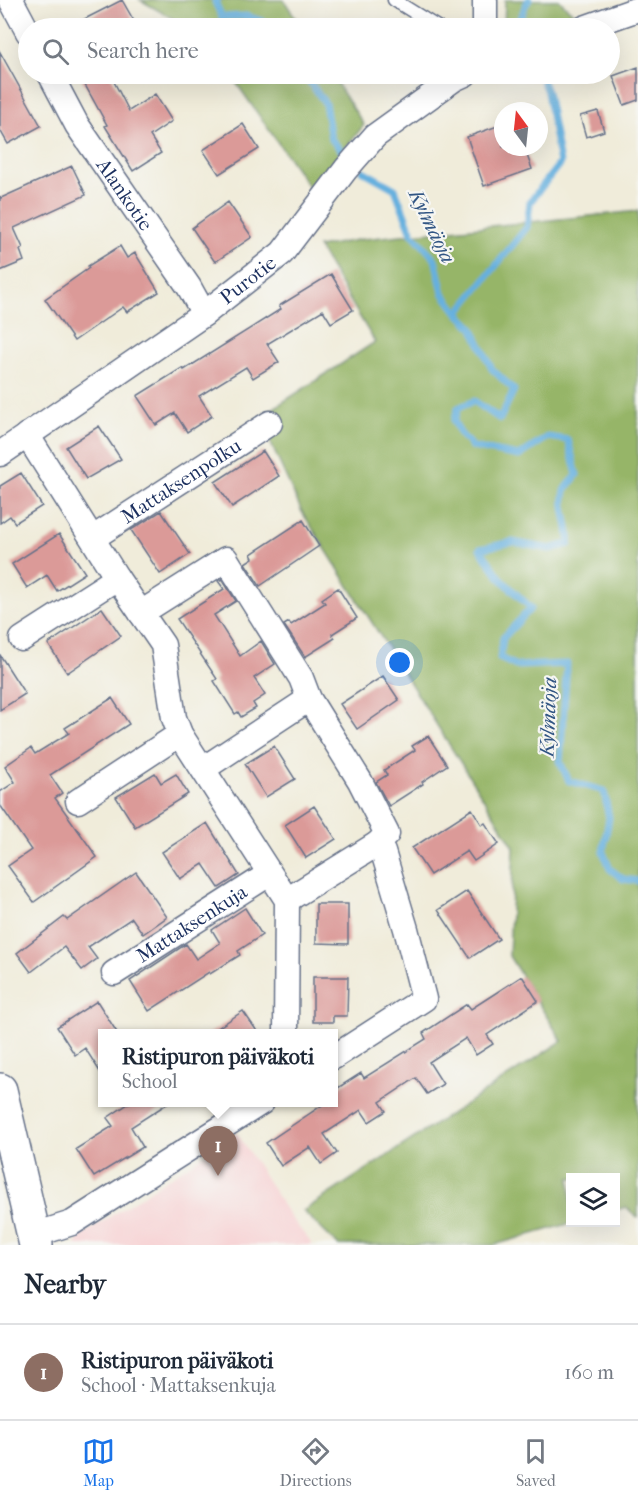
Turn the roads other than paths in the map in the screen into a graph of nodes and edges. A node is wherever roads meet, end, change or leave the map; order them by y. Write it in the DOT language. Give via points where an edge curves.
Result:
graph roads {
  1 [pos="11,0"];
  2 [pos="394,0"];
  3 [pos="485,0"];
  4 [pos="638,9"];
  5 [pos="21,18"];
  6 [pos="423,18"];
  7 [pos="485,18"];
  8 [pos="612,18"];
  9 [pos="55,84"];
  10 [pos="446,84"];
  11 [pos="204,314"];
  12 [pos="270,423"];
  13 [pos="27,435"];
  14 [pos="0,454"];
  15 [pos="93,538"];
  16 [pos="117,578"];
  17 [pos="141,613"];
  18 [pos="22,639"];
  19 [pos="309,699"];
  20 [pos="180,734"];
  21 [pos="203,769"];
  22 [pos="78,801"];
  23 [pos="377,844"];
  24 [pos="269,874"];
  25 [pos="287,900"];
  26 [pos="114,973"];
  27 [pos="286,1029"];
  28 [pos="338,1054"];
  29 [pos="0,1090"];
  30 [pos="253,1107"];
  31 [pos="35,1240"];
  1 -- 5 [label="street"];
  2 -- 6 [label="lane"];
  3 -- 7 [label="street"];
  4 -- 8 [label="street"];
  9 -- 11 [label="street, Alankotie" via="77,125"];
  10 -- 11 [label="street, Purotie" via="375,136 282,253"];
  11 -- 13 [label="street, Purotie"];
  12 -- 15 [label="street, Mattaksenpolku"];
  13 -- 14 [label="street, Purotie"];
  13 -- 15 [label="street, Mattaksenkuja"];
  15 -- 16 [label="street, Mattaksenkuja"];
  16 -- 17 [label="street, Mattaksenkuja"];
  16 -- 18 [label="street"];
  17 -- 19 [label="street" via="226,559 301,678"];
  17 -- 20 [label="street, Mattaksenkuja" via="163,645"];
  19 -- 21 [label="street"];
  19 -- 23 [label="street" via="360,781 387,834"];
  20 -- 21 [label="street, Mattaksenkuja"];
  20 -- 22 [label="street"];
  21 -- 24 [label="street, Mattaksenkuja"];
  23 -- 25 [label="street"];
  23 -- 28 [label="street" via="383,852 424,999"];
  24 -- 25 [label="street, Mattaksenkuja"];
  24 -- 26 [label="street, Mattaksenkuja"];
  25 -- 27 [label="street"];
  29 -- 31 [label="main road"];
  30 -- 31 [label="street" via="82,1218"];
}
